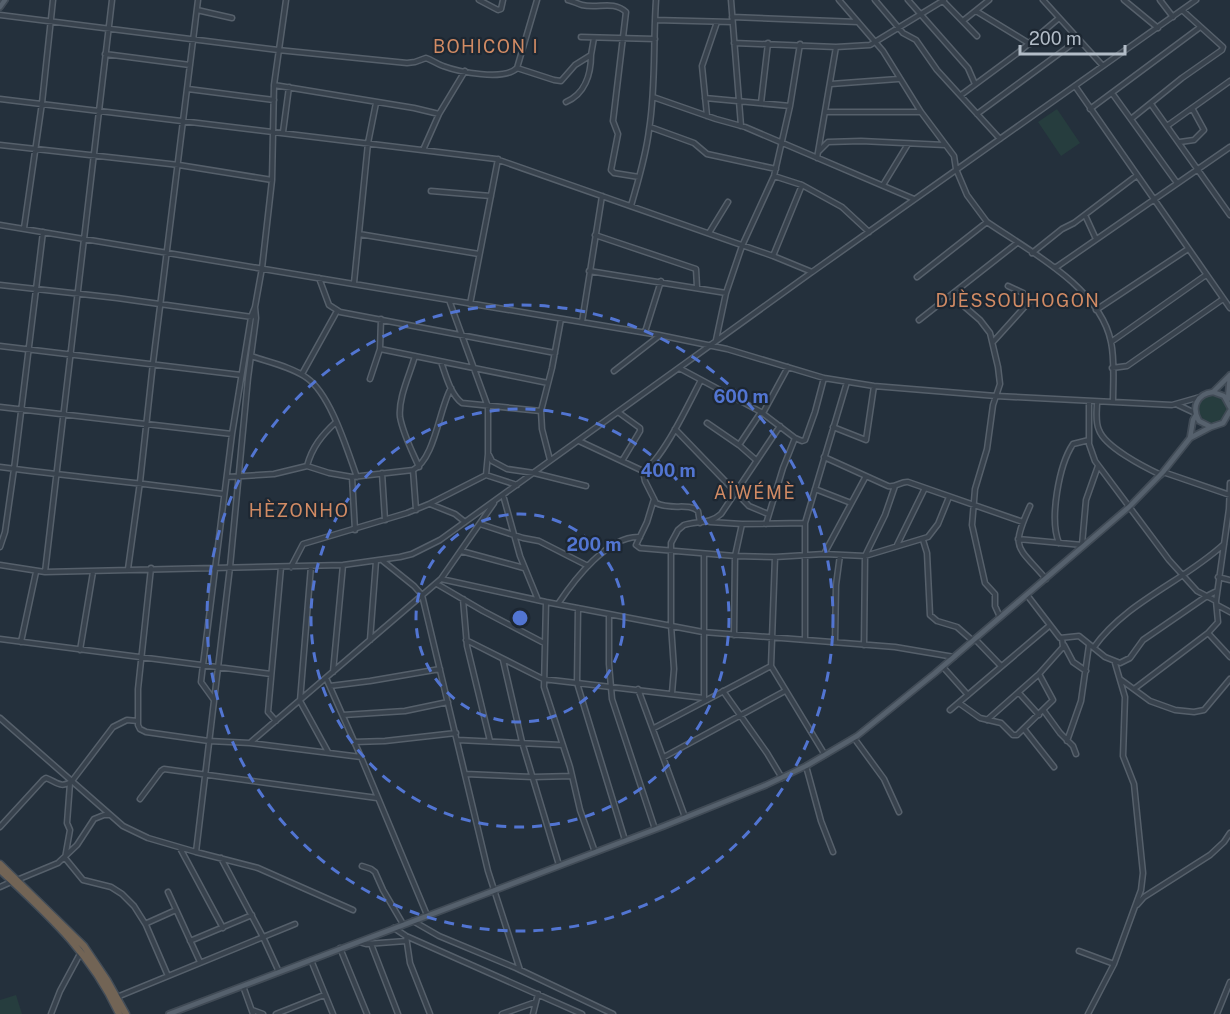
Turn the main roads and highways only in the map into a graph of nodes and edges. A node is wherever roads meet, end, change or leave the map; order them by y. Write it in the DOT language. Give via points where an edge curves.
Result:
graph roads {
  1 [pos="6,0"];
  2 [pos="0,7"];
  3 [pos="1230,375"];
  4 [pos="1213,392"];
  5 [pos="1229,405"];
  6 [pos="1196,414"];
  7 [pos="1229,417"];
  8 [pos="1211,427"];
  9 [pos="1190,438"];
  10 [pos="0,864"];
  11 [pos="0,870"];
  12 [pos="15,881"];
  13 [pos="119,1014"];
  14 [pos="126,1014"];
  15 [pos="169,1014"];
  1 -- 2 [label="main road"];
  3 -- 4 [label="main road"];
  3 -- 5 [label="main road"];
  4 -- 5 [label="main road" via="1224,396"];
  4 -- 6 [label="main road" via="1200,396"];
  5 -- 7 [label="main road"];
  6 -- 8 [label="main road"];
  6 -- 9 [label="main road"];
  7 -- 8 [label="main road"];
  8 -- 9 [label="main road"];
  9 -- 15 [label="main road" via="1129,507 1001,618 854,738 806,766 655,829"];
  10 -- 12 [label="highway"];
  11 -- 12 [label="highway"];
  12 -- 13 [label="highway" via="82,951"];
  12 -- 14 [label="highway" via="77,938"];
}
